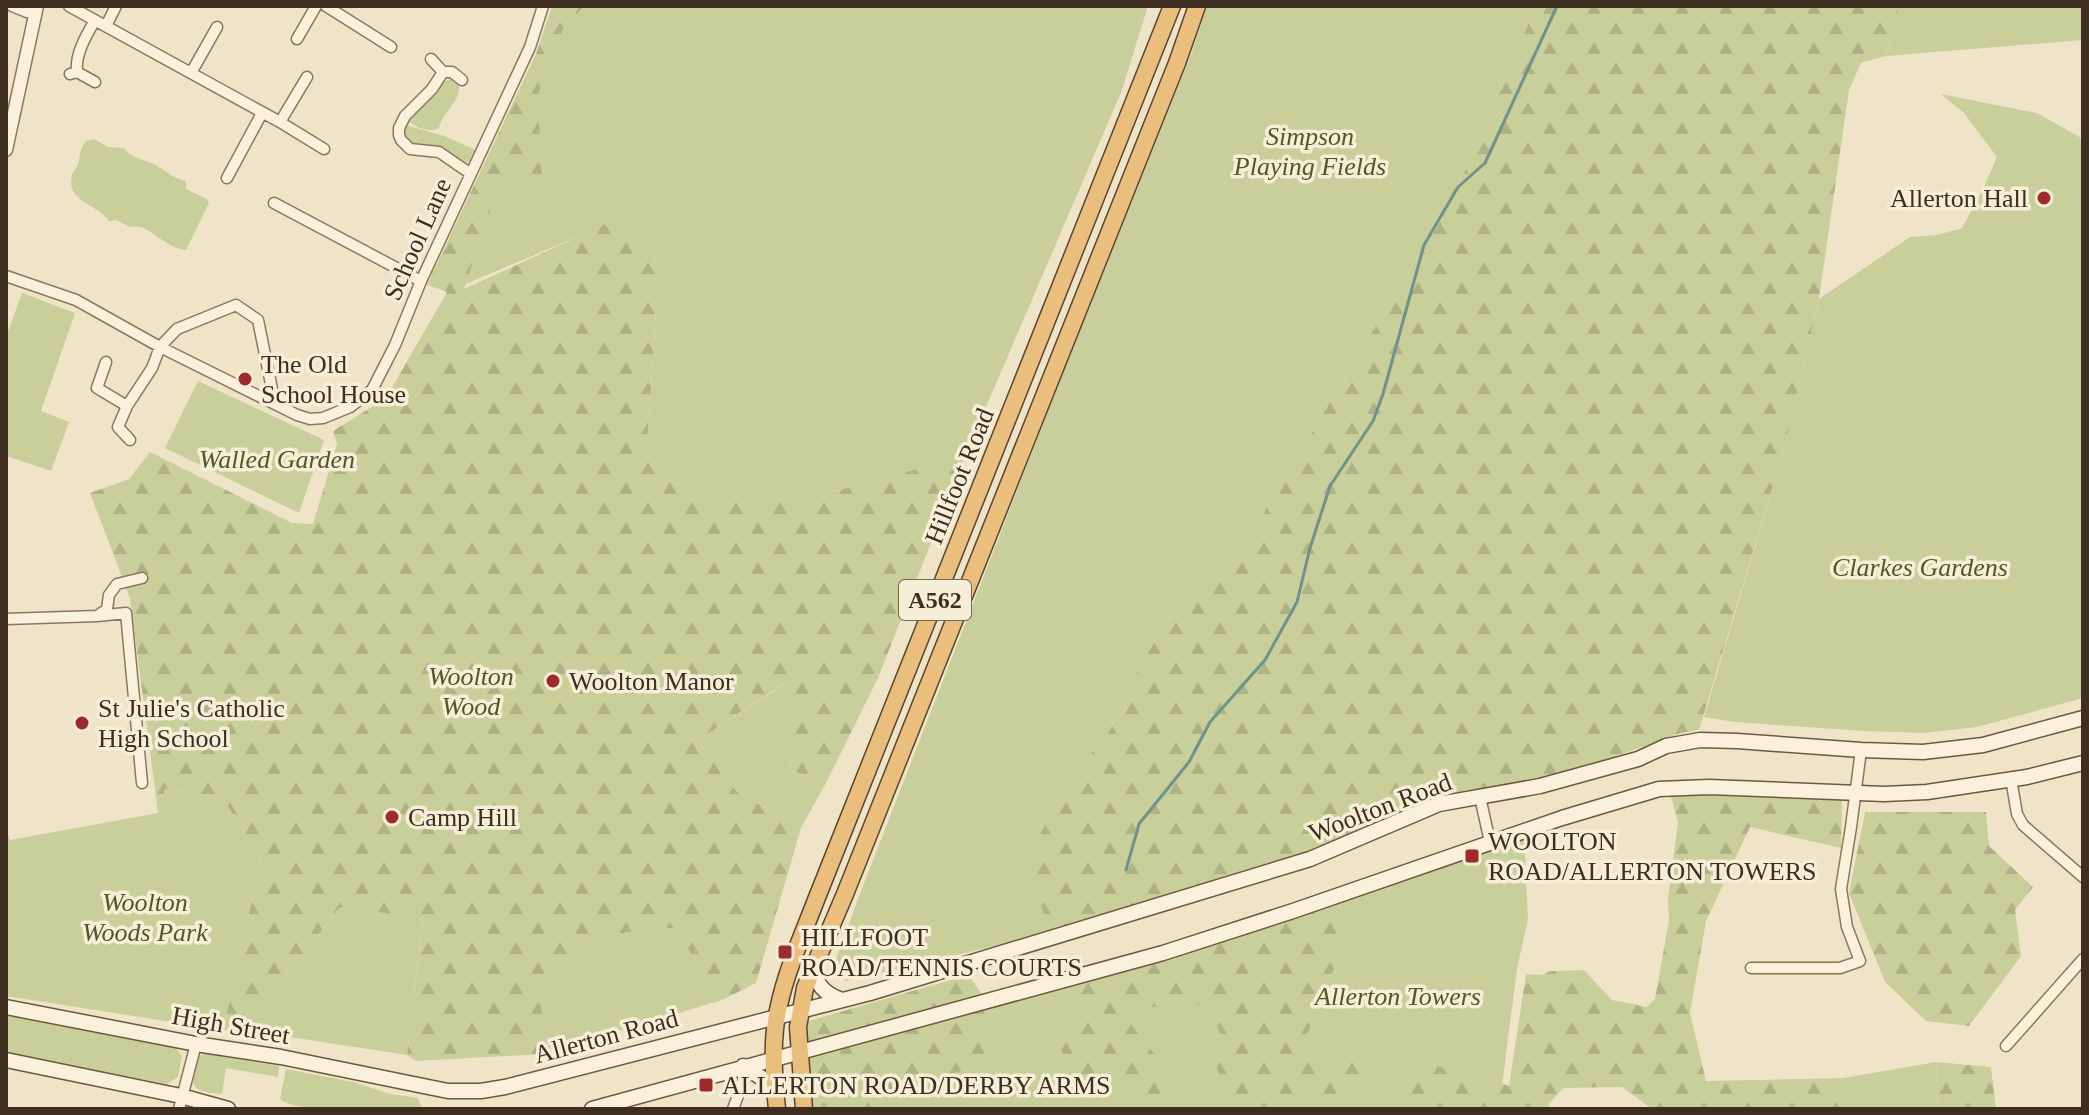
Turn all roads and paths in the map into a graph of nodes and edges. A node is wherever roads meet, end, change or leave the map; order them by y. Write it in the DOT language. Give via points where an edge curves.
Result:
graph roads {
  1 [pos="12,6"];
  2 [pos="69,6"];
  3 [pos="116,6"];
  4 [pos="316,6"];
  5 [pos="326,6"];
  6 [pos="543,6"];
  7 [pos="1172,6"];
  8 [pos="1197,6"];
  9 [pos="37,10"];
  10 [pos="100,23"];
  11 [pos="217,27"];
  12 [pos="297,39"];
  13 [pos="391,47"];
  14 [pos="431,59"];
  15 [pos="443,72"];
  16 [pos="191,73"];
  17 [pos="307,77"];
  18 [pos="462,80"];
  19 [pos="95,82"];
  20 [pos="262,113"];
  21 [pos="280,122"];
  22 [pos="324,149"];
  23 [pos="6,150"];
  24 [pos="471,174"];
  25 [pos="227,178"];
  26 [pos="274,203"];
  27 [pos="6,276"];
  28 [pos="421,281"];
  29 [pos="160,347"];
  30 [pos="106,362"];
  31 [pos="275,404"];
  32 [pos="127,406"];
  33 [pos="130,440"];
  34 [pos="142,578"];
  35 [pos="97,616"];
  36 [pos="6,619"];
  37 [pos="2083,718"];
  38 [pos="1861,750"];
  39 [pos="2083,763"];
  40 [pos="2011,779"];
  41 [pos="142,783"];
  42 [pos="1856,792"];
  43 [pos="1480,797"];
  44 [pos="1490,842"];
  45 [pos="2083,877"];
  46 [pos="2083,959"];
  47 [pos="814,966"];
  48 [pos="1751,968"];
  49 [pos="842,1000"];
  50 [pos="6,1007"];
  51 [pos="800,1012"];
  52 [pos="776,1019"];
  53 [pos="196,1044"];
  54 [pos="2006,1046"];
  55 [pos="799,1052"];
  56 [pos="773,1058"];
  57 [pos="6,1060"];
  58 [pos="743,1066"];
  59 [pos="448,1091"];
  60 [pos="776,1101"];
  61 [pos="180,1102"];
  62 [pos="612,1106"];
  63 [pos="228,1109"];
  64 [pos="592,1109"];
  65 [pos="733,1109"];
  66 [pos="804,1109"];
  1 -- 9 [label="street"];
  2 -- 10 [label="street"];
  3 -- 10 [label="street"];
  4 -- 12 [label="street"];
  5 -- 13 [label="street"];
  6 -- 24 [label="street, School Lane" via="530,47"];
  7 -- 52 [label="highway, Hillfoot Road / A562" via="816,900"];
  8 -- 47 [label="highway, Hillfoot Road / A562"];
  9 -- 23 [label="street"];
  10 -- 16 [label="street"];
  10 -- 19 [label="street" via="81,49 74,73"];
  11 -- 16 [label="street"];
  14 -- 15 [label="street"];
  15 -- 18 [label="street"];
  15 -- 24 [label="street" via="405,116 399,135 410,149 439,152"];
  16 -- 20 [label="street"];
  17 -- 21 [label="street"];
  20 -- 21 [label="street"];
  20 -- 25 [label="street"];
  21 -- 22 [label="street"];
  24 -- 28 [label="street, School Lane"];
  26 -- 28 [label="street"];
  27 -- 29 [label="street, School Lane" via="76,300"];
  28 -- 31 [label="street, School Lane" via="372,390 323,418 310,419"];
  29 -- 31 [label="street, School Lane"];
  29 -- 31 [label="street" via="177,329 236,305 258,320"];
  29 -- 32 [label="street"];
  30 -- 32 [label="street" via="97,388"];
  32 -- 33 [label="street" via="118,427"];
  34 -- 35 [label="street" via="117,584 107,609"];
  35 -- 36 [label="street"];
  35 -- 41 [label="street" via="126,613"];
  37 -- 38 [label="main road, Woolton Road" via="1983,745 1923,752"];
  38 -- 42 [label="street"];
  38 -- 43 [label="main road, Woolton Road" via="1700,740 1540,786"];
  39 -- 40 [label="main road"];
  40 -- 42 [label="main road" via="1927,792"];
  40 -- 45 [label="street" via="2023,825"];
  42 -- 44 [label="main road" via="1659,789"];
  42 -- 48 [label="street" via="1841,889 1860,961 1840,968"];
  43 -- 44 [label="street"];
  43 -- 49 [label="main road, Woolton Road" via="1439,804 1310,859"];
  44 -- 55 [label="main road" via="1163,953"];
  46 -- 54 [label="street"];
  47 -- 49 [label="main road" via="820,987"];
  47 -- 51 [label="highway, Hillfoot Road / A562"];
  49 -- 51 [label="main road, Woolton Road"];
  50 -- 53 [label="main road, High Street"];
  51 -- 52 [label="main road, Allerton Road"];
  51 -- 55 [label="highway, A562"];
  52 -- 56 [label="highway, Hillfoot Road / A562"];
  52 -- 59 [label="main road, Allerton Road" via="505,1087"];
  53 -- 59 [label="main road, High Street"];
  53 -- 61 [label="street"];
  55 -- 56 [label="main road"];
  55 -- 66 [label="highway, A562"];
  56 -- 58 [label="main road"];
  56 -- 60 [label="highway, A562"];
  57 -- 61 [label="main road"];
  58 -- 60 [label="main road" via="768,1082"];
  58 -- 62 [label="main road"];
  58 -- 65 [label="street"];
  61 -- 63 [label="main road"];
  62 -- 64 [label="main road"];
}
